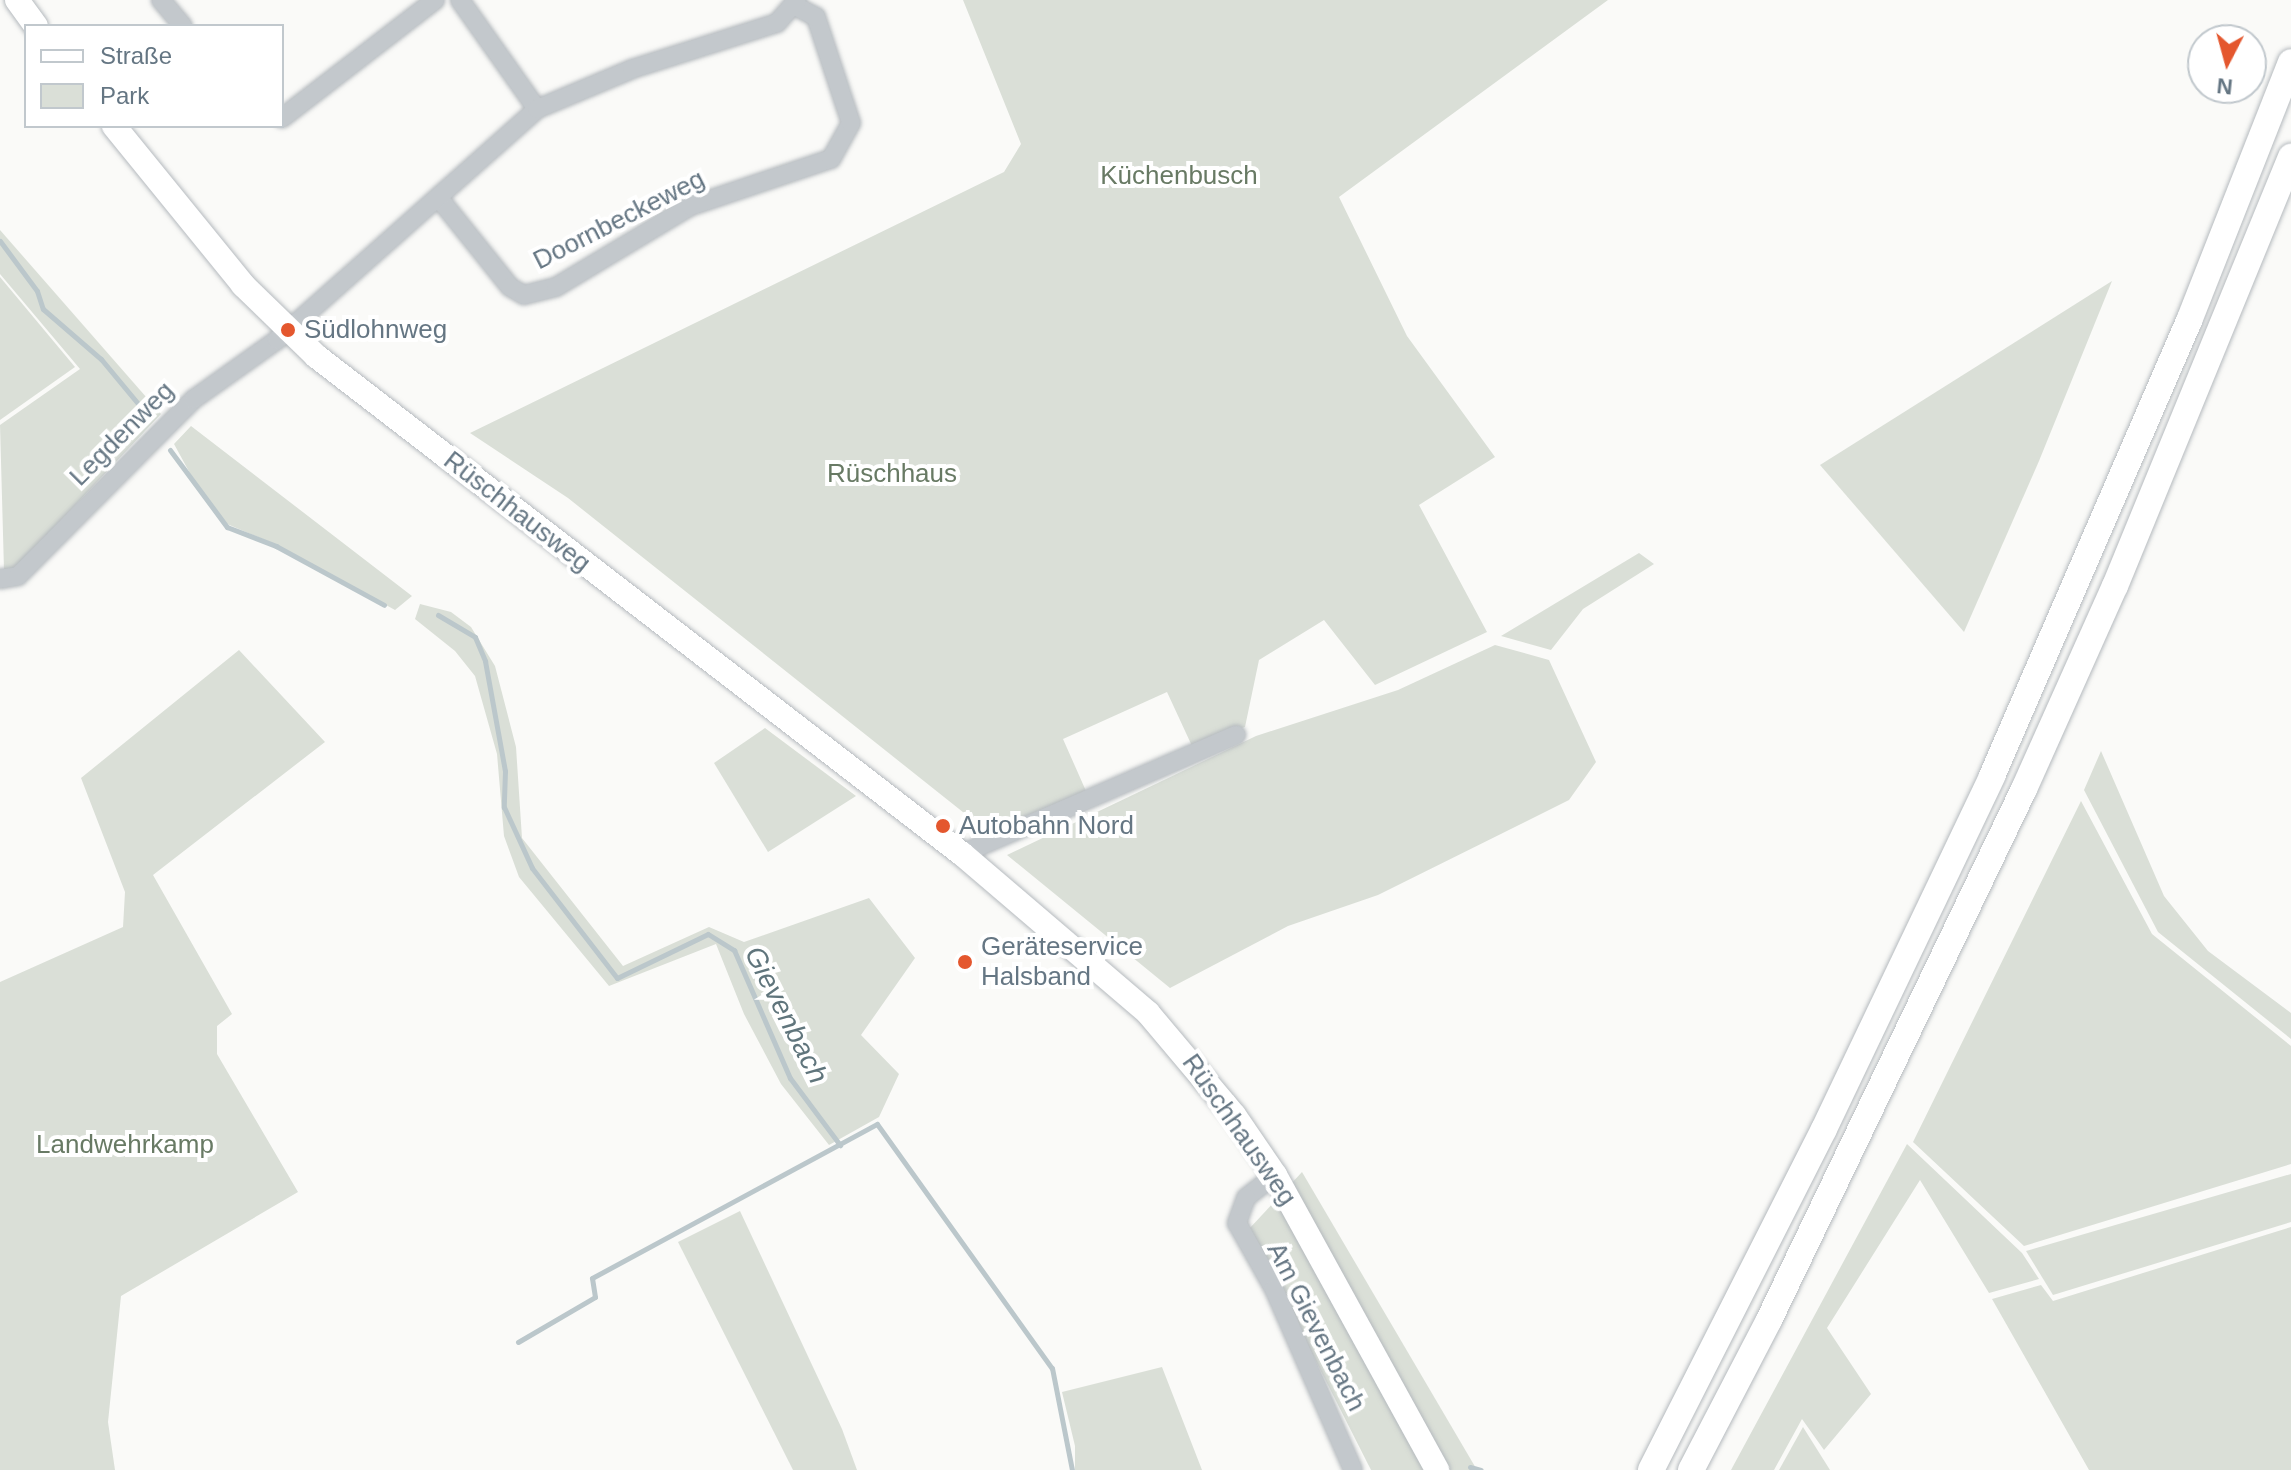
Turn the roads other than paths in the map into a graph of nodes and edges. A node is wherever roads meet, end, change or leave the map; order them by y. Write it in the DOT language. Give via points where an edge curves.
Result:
graph roads {
  1 [pos="17,0"];
  2 [pos="161,0"];
  3 [pos="435,0"];
  4 [pos="460,0"];
  5 [pos="796,3"];
  6 [pos="35,24"];
  7 [pos="181,24"];
  8 [pos="2291,62"];
  9 [pos="537,109"];
  10 [pos="284,116"];
  11 [pos="116,128"];
  12 [pos="2291,157"];
  13 [pos="438,197"];
  14 [pos="288,330"];
  15 [pos="0,579"];
  16 [pos="1236,735"];
  17 [pos="962,854"];
  18 [pos="1275,1175"];
  19 [pos="1353,1470"];
  20 [pos="1437,1470"];
  21 [pos="1651,1470"];
  22 [pos="1691,1470"];
  1 -- 6 [label="main road"];
  2 -- 7 [label="street"];
  3 -- 10 [label="street"];
  4 -- 9 [label="street"];
  5 -- 9 [label="street, Doornbeckeweg" via="777,23 632,69"];
  5 -- 13 [label="street, Doornbeckeweg" via="816,17 851,123 831,159 691,206 556,287 524,295 510,287"];
  8 -- 21 [label="highway" via="2189,321 1992,776 1784,1210"];
  9 -- 13 [label="street"];
  11 -- 14 [label="main road, Rüschhausweg" via="243,285"];
  12 -- 22 [label="highway" via="2031,775 1849,1158"];
  13 -- 14 [label="street"];
  14 -- 15 [label="street, Legdenweg" via="171,421 18,576"];
  14 -- 17 [label="main road, Rüschhausweg" via="379,406"];
  16 -- 17 [label="street"];
  17 -- 18 [label="main road, Rüschhausweg" via="1148,1013 1234,1115"];
  18 -- 19 [label="street, Am Gievenbach" via="1246,1198 1237,1223 1274,1289"];
  18 -- 20 [label="main road, Rüschhausweg"];
}
